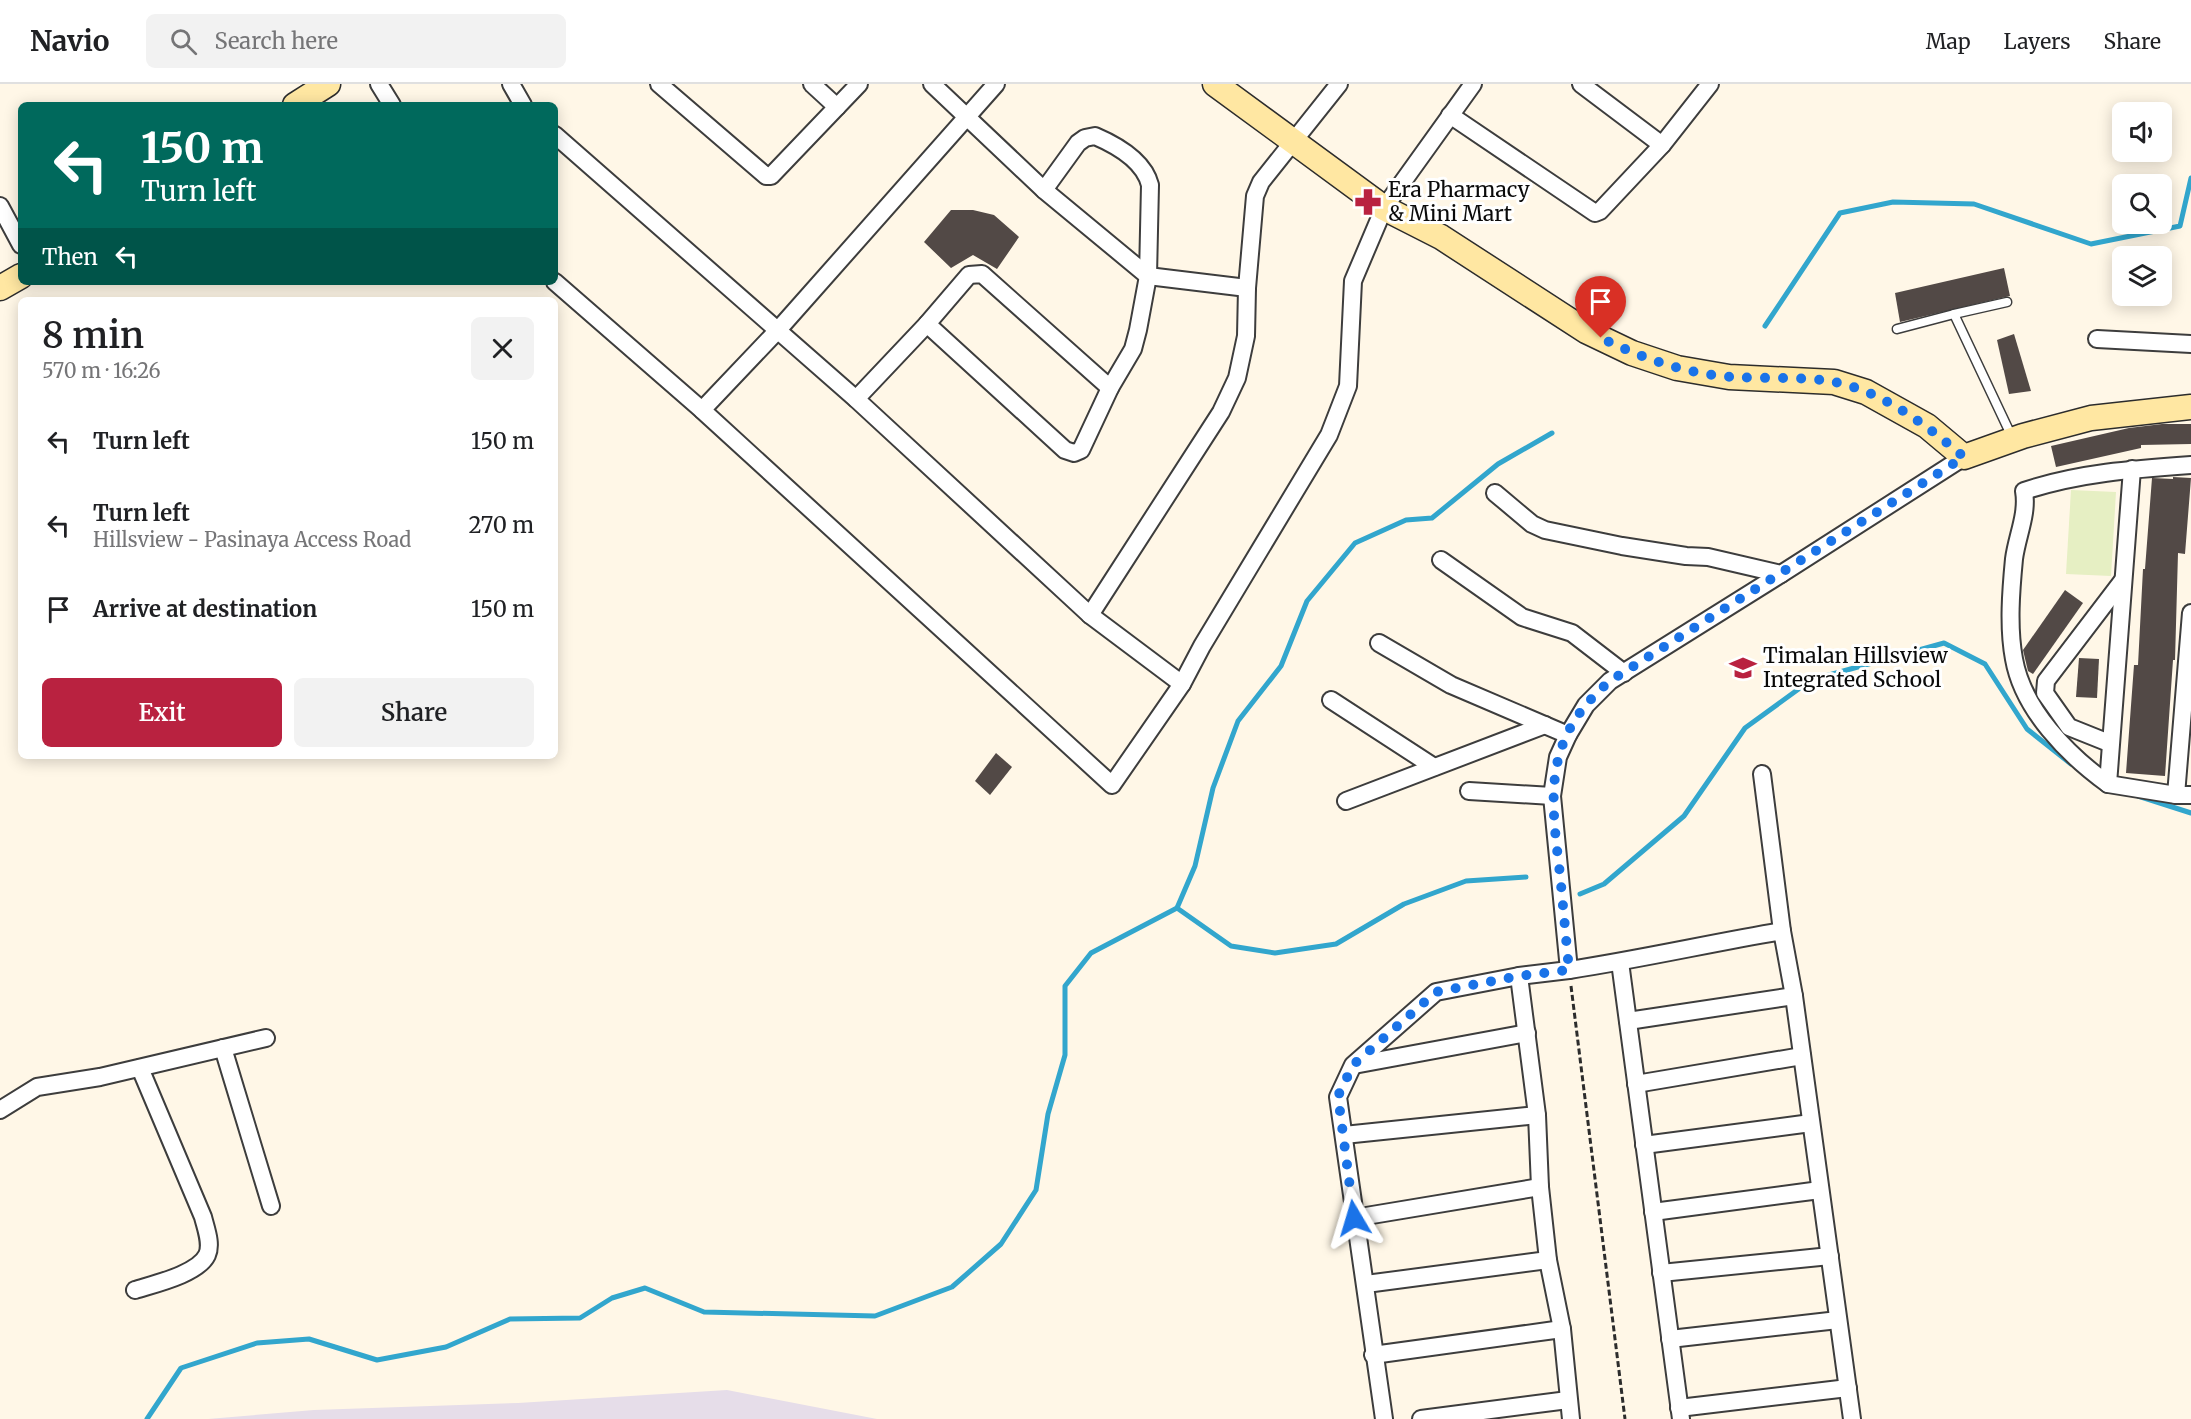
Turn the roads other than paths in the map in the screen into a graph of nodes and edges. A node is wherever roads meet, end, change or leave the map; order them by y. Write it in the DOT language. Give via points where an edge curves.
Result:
graph roads {
  1 [pos="328,84"];
  2 [pos="379,84"];
  3 [pos="511,84"];
  4 [pos="659,84"];
  5 [pos="812,84"];
  6 [pos="859,84"];
  7 [pos="932,84"];
  8 [pos="996,84"];
  9 [pos="1215,84"];
  10 [pos="1339,84"];
  11 [pos="1473,84"];
  12 [pos="1581,84"];
  13 [pos="1710,84"];
  14 [pos="300,102"];
  15 [pos="390,102"];
  16 [pos="521,102"];
  17 [pos="837,106"];
  18 [pos="1450,115"];
  19 [pos="965,117"];
  20 [pos="558,138"];
  21 [pos="1293,144"];
  22 [pos="1662,145"];
  23 [pos="1044,190"];
  24 [pos="0,206"];
  25 [pos="1384,208"];
  26 [pos="18,239"];
  27 [pos="1148,276"];
  28 [pos="18,278"];
  29 [pos="558,285"];
  30 [pos="0,288"];
  31 [pos="1247,288"];
  32 [pos="2007,302"];
  33 [pos="1954,314"];
  34 [pos="927,324"];
  35 [pos="1897,329"];
  36 [pos="778,330"];
  37 [pos="2097,339"];
  38 [pos="2191,344"];
  39 [pos="1110,388"];
  40 [pos="856,399"];
  41 [pos="2191,407"];
  42 [pos="702,410"];
  43 [pos="2013,440"];
  44 [pos="1964,457"];
  45 [pos="2191,465"];
  46 [pos="2132,469"];
  47 [pos="1496,493"];
  48 [pos="1441,560"];
  49 [pos="1781,574"];
  50 [pos="2123,579"];
  51 [pos="2191,613"];
  52 [pos="1090,615"];
  53 [pos="1379,643"];
  54 [pos="1624,673"];
  55 [pos="1182,684"];
  56 [pos="1330,700"];
  57 [pos="1545,724"];
  58 [pos="1568,735"];
  59 [pos="2109,743"];
  60 [pos="1434,767"];
  61 [pos="1762,774"];
  62 [pos="2108,784"];
  63 [pos="1468,791"];
  64 [pos="2183,795"];
  65 [pos="1552,796"];
  66 [pos="1346,801"];
  67 [pos="1782,931"];
  68 [pos="1620,962"];
  69 [pos="1569,970"];
  70 [pos="1519,976"];
  71 [pos="1794,996"];
  72 [pos="1628,1021"];
  73 [pos="1527,1033"];
  74 [pos="266,1038"];
  75 [pos="222,1048"];
  76 [pos="1802,1056"];
  77 [pos="1353,1065"];
  78 [pos="140,1068"];
  79 [pos="1636,1084"];
  80 [pos="0,1110"];
  81 [pos="1537,1115"];
  82 [pos="1811,1124"];
  83 [pos="1344,1135"];
  84 [pos="1644,1144"];
  85 [pos="1540,1187"];
  86 [pos="1821,1190"];
  87 [pos="271,1206"];
  88 [pos="1653,1212"];
  89 [pos="1354,1218"];
  90 [pos="1830,1256"];
  91 [pos="1548,1260"];
  92 [pos="1661,1273"];
  93 [pos="1366,1284"];
  94 [pos="135,1290"];
  95 [pos="1838,1320"];
  96 [pos="1562,1329"];
  97 [pos="1670,1339"];
  98 [pos="1374,1355"];
  99 [pos="1848,1388"];
  100 [pos="1568,1400"];
  101 [pos="1680,1413"];
  102 [pos="1384,1419"];
  103 [pos="1421,1419"];
  104 [pos="1571,1419"];
  105 [pos="1852,1419"];
  1 -- 14 [label="street"];
  2 -- 15 [label="street"];
  3 -- 16 [label="street"];
  4 -- 17 [label="street" via="765,176 771,176"];
  5 -- 17 [label="street"];
  6 -- 17 [label="street"];
  7 -- 19 [label="street"];
  8 -- 19 [label="street"];
  9 -- 21 [label="street"];
  10 -- 21 [label="street"];
  11 -- 18 [label="street"];
  12 -- 22 [label="street"];
  13 -- 22 [label="street"];
  18 -- 22 [label="street" via="1595,213"];
  18 -- 25 [label="street"];
  19 -- 23 [label="street"];
  19 -- 36 [label="street"];
  20 -- 36 [label="street"];
  21 -- 25 [label="street"];
  21 -- 31 [label="street" via="1261,182 1255,196"];
  23 -- 27 [label="street"];
  23 -- 27 [label="street" via="1085,138 1095,136 1104,140 1141,165 1150,185"];
  24 -- 26 [label="street"];
  25 -- 44 [label="street" via="1440,237 1586,331 1632,353 1677,368 1729,377 1834,382 1866,392 1909,414"];
  25 -- 55 [label="street" via="1353,281 1348,386 1329,435"];
  27 -- 31 [label="street"];
  27 -- 39 [label="street" via="1132,349"];
  28 -- 30 [label="street"];
  29 -- 42 [label="street"];
  31 -- 52 [label="street" via="1246,336 1237,378 1221,411"];
  32 -- 33 [label="lane"];
  33 -- 35 [label="lane"];
  33 -- 43 [label="lane"];
  34 -- 39 [label="street" via="969,274 982,274"];
  34 -- 39 [label="street" via="1065,450 1081,450"];
  34 -- 40 [label="street"];
  36 -- 40 [label="street"];
  36 -- 42 [label="street"];
  37 -- 38 [label="street"];
  40 -- 52 [label="street"];
  41 -- 43 [label="street" via="2091,418"];
  42 -- 55 [label="street" via="1112,785"];
  43 -- 44 [label="street"];
  44 -- 49 [label="street"];
  45 -- 46 [label="street"];
  46 -- 50 [label="street"];
  46 -- 62 [label="street" via="2077,477 2024,492 2025,512 2013,576 2014,660 2024,689 2043,723 2086,768"];
  47 -- 49 [label="street" via="1532,524 1545,530 1622,546 1708,557"];
  48 -- 54 [label="street" via="1522,616 1572,633"];
  49 -- 54 [label="street"];
  50 -- 59 [label="street"];
  50 -- 59 [label="street" via="2044,687 2069,727"];
  51 -- 64 [label="street"];
  52 -- 55 [label="street"];
  53 -- 57 [label="street" via="1450,685"];
  54 -- 58 [label="street" via="1597,692"];
  56 -- 60 [label="street"];
  57 -- 58 [label="street"];
  57 -- 60 [label="street"];
  58 -- 65 [label="street" via="1558,757"];
  59 -- 62 [label="street"];
  60 -- 66 [label="street"];
  61 -- 67 [label="street"];
  62 -- 64 [label="street"];
  63 -- 65 [label="street"];
  65 -- 69 [label="street"];
  67 -- 68 [label="street"];
  67 -- 71 [label="street"];
  68 -- 69 [label="street"];
  68 -- 72 [label="street"];
  69 -- 70 [label="street"];
  70 -- 73 [label="street"];
  70 -- 77 [label="street" via="1436,992"];
  71 -- 72 [label="street"];
  71 -- 76 [label="street"];
  72 -- 79 [label="street"];
  73 -- 77 [label="street"];
  73 -- 81 [label="street"];
  74 -- 75 [label="street"];
  75 -- 78 [label="street"];
  75 -- 87 [label="street"];
  76 -- 79 [label="street"];
  76 -- 82 [label="street"];
  77 -- 83 [label="street" via="1338,1096"];
  78 -- 80 [label="street" via="37,1087"];
  78 -- 94 [label="street" via="208,1239 207,1254 199,1266"];
  79 -- 84 [label="street"];
  81 -- 83 [label="street"];
  81 -- 85 [label="street"];
  82 -- 84 [label="street"];
  82 -- 86 [label="street"];
  83 -- 89 [label="street"];
  84 -- 88 [label="street"];
  85 -- 89 [label="street"];
  85 -- 91 [label="street"];
  86 -- 88 [label="street"];
  86 -- 90 [label="street"];
  88 -- 92 [label="street"];
  89 -- 93 [label="street"];
  90 -- 92 [label="street"];
  90 -- 95 [label="street"];
  91 -- 93 [label="street"];
  91 -- 96 [label="street"];
  92 -- 97 [label="street"];
  93 -- 98 [label="street"];
  95 -- 97 [label="street"];
  95 -- 99 [label="street"];
  96 -- 98 [label="street"];
  96 -- 100 [label="street"];
  97 -- 101 [label="street"];
  98 -- 102 [label="street"];
  99 -- 101 [label="street"];
  99 -- 105 [label="street"];
  100 -- 103 [label="street"];
  100 -- 104 [label="street"];
}
